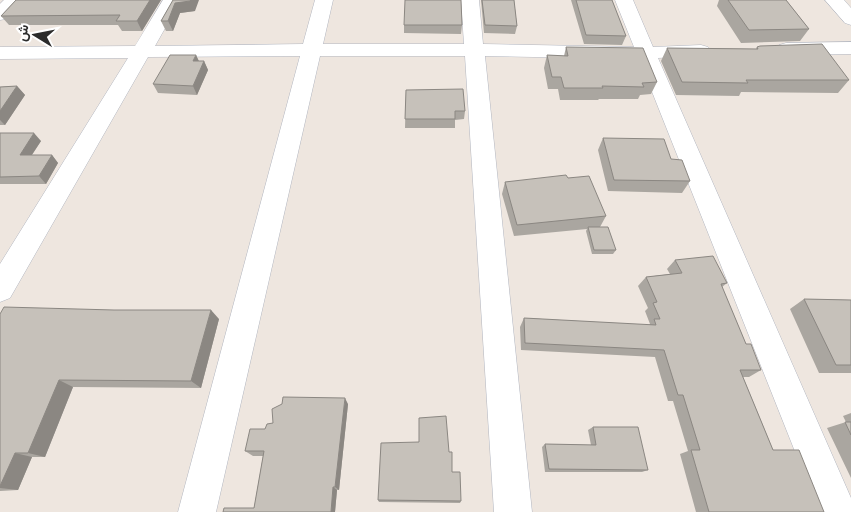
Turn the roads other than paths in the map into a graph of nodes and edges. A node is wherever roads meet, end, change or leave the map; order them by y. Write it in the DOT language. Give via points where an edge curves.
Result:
graph roads {
  1 [pos="14,0"];
  2 [pos="172,0"];
  3 [pos="324,0"];
  4 [pos="470,0"];
  5 [pos="624,0"];
  6 [pos="834,0"];
  7 [pos="0,15"];
  8 [pos="851,19"];
  9 [pos="851,48"];
  10 [pos="312,50"];
  11 [pos="475,50"];
  12 [pos="763,50"];
  13 [pos="141,51"];
  14 [pos="724,51"];
  15 [pos="0,53"];
  16 [pos="646,53"];
  17 [pos="0,290"];
  18 [pos="197,512"];
  19 [pos="513,512"];
  20 [pos="838,512"];
  1 -- 7 [label="street"];
  2 -- 13 [label="street"];
  3 -- 10 [label="street"];
  4 -- 11 [label="street"];
  5 -- 16 [label="street"];
  6 -- 8 [label="street"];
  9 -- 12 [label="street"];
  10 -- 11 [label="street"];
  10 -- 13 [label="street"];
  10 -- 18 [label="street"];
  11 -- 16 [label="street"];
  11 -- 19 [label="street"];
  13 -- 15 [label="street"];
  13 -- 17 [label="street"];
  14 -- 16 [label="street"];
  16 -- 20 [label="street"];
}
